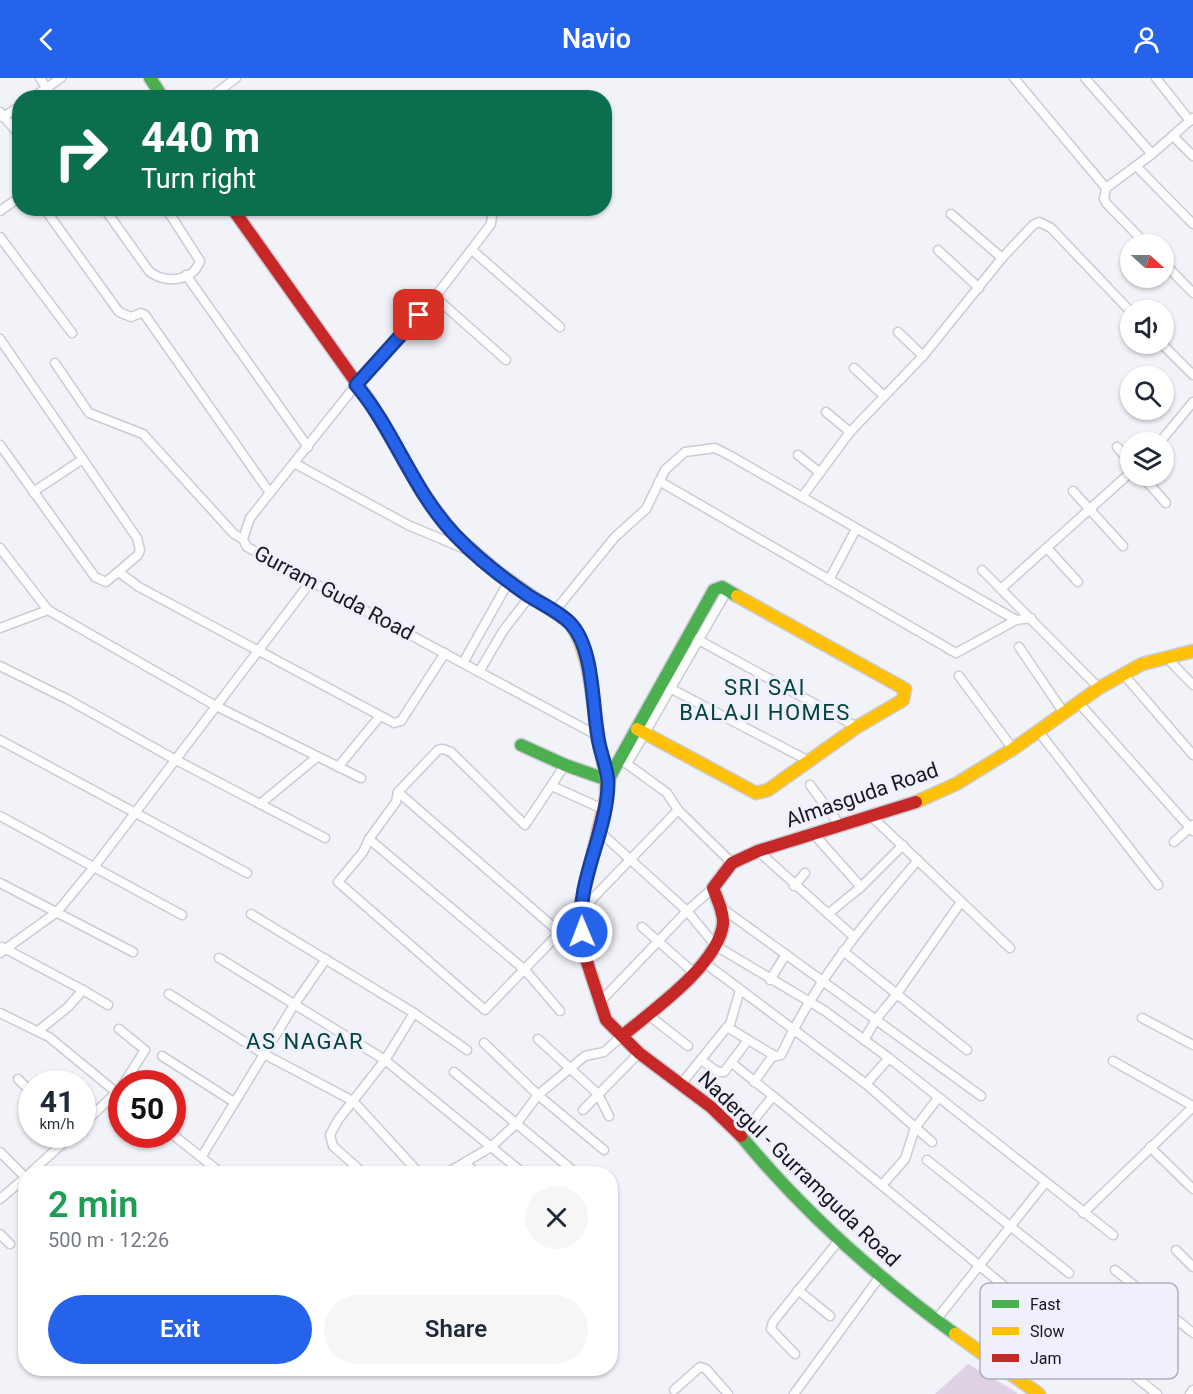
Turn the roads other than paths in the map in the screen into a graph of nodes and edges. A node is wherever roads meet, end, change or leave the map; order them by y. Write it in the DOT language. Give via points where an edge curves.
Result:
graph roads {
  1 [pos="40,78"];
  2 [pos="61,78"];
  3 [pos="236,78"];
  4 [pos="1014,78"];
  5 [pos="1085,78"];
  6 [pos="1156,78"];
  7 [pos="47,88"];
  8 [pos="44,90"];
  9 [pos="220,90"];
  10 [pos="1192,120"];
  11 [pos="1173,136"];
  12 [pos="1152,154"];
  13 [pos="1193,156"];
  14 [pos="1137,167"];
  15 [pos="1106,188"];
  16 [pos="951,214"];
  17 [pos="50,216"];
  18 [pos="110,216"];
  19 [pos="173,216"];
  20 [pos="238,216"];
  21 [pos="492,216"];
  22 [pos="1193,224"];
  23 [pos="1136,234"];
  24 [pos="0,237"];
  25 [pos="472,250"];
  26 [pos="938,250"];
  27 [pos="1002,258"];
  28 [pos="1174,273"];
  29 [pos="186,275"];
  30 [pos="979,288"];
  31 [pos="1193,293"];
  32 [pos="435,297"];
  33 [pos="1120,301"];
  34 [pos="560,327"];
  35 [pos="898,332"];
  36 [pos="72,333"];
  37 [pos="0,339"];
  38 [pos="1172,354"];
  39 [pos="923,356"];
  40 [pos="506,360"];
  41 [pos="55,363"];
  42 [pos="854,368"];
  43 [pos="1193,375"];
  44 [pos="356,385"];
  45 [pos="883,395"];
  46 [pos="1193,402"];
  47 [pos="826,412"];
  48 [pos="850,432"];
  49 [pos="1168,432"];
  50 [pos="0,445"];
  51 [pos="308,447"];
  52 [pos="1117,447"];
  53 [pos="1120,450"];
  54 [pos="798,455"];
  55 [pos="82,459"];
  56 [pos="294,463"];
  57 [pos="819,472"];
  58 [pos="659,482"];
  59 [pos="1120,482"];
  60 [pos="1151,486"];
  61 [pos="1073,491"];
  62 [pos="33,492"];
  63 [pos="270,493"];
  64 [pos="801,496"];
  65 [pos="1166,502"];
  66 [pos="1090,509"];
  67 [pos="856,530"];
  68 [pos="243,539"];
  69 [pos="1123,546"];
  70 [pos="0,548"];
  71 [pos="1047,548"];
  72 [pos="477,554"];
  73 [pos="982,570"];
  74 [pos="120,573"];
  75 [pos="312,580"];
  76 [pos="830,580"];
  77 [pos="508,582"];
  78 [pos="1078,582"];
  79 [pos="1002,588"];
  80 [pos="530,596"];
  81 [pos="48,610"];
  82 [pos="554,612"];
  83 [pos="1031,618"];
  84 [pos="1016,620"];
  85 [pos="0,628"];
  86 [pos="694,637"];
  87 [pos="1019,647"];
  88 [pos="1193,651"];
  89 [pos="258,652"];
  90 [pos="445,653"];
  91 [pos="1166,657"];
  92 [pos="463,663"];
  93 [pos="0,666"];
  94 [pos="479,672"];
  95 [pos="1125,675"];
  96 [pos="959,676"];
  97 [pos="1193,685"];
  98 [pos="666,686"];
  99 [pos="1099,688"];
  100 [pos="1078,702"];
  101 [pos="216,706"];
  102 [pos="1064,713"];
  103 [pos="380,716"];
  104 [pos="857,727"];
  105 [pos="641,731"];
  106 [pos="1039,732"];
  107 [pos="597,736"];
  108 [pos="0,740"];
  109 [pos="521,745"];
  110 [pos="1013,749"];
  111 [pos="1193,755"];
  112 [pos="317,757"];
  113 [pos="176,760"];
  114 [pos="624,761"];
  115 [pos="809,761"];
  116 [pos="565,765"];
  117 [pos="338,767"];
  118 [pos="361,778"];
  119 [pos="608,780"];
  120 [pos="810,785"];
  121 [pos="552,786"];
  122 [pos="398,792"];
  123 [pos="260,804"];
  124 [pos="605,810"];
  125 [pos="678,810"];
  126 [pos="136,814"];
  127 [pos="870,814"];
  128 [pos="0,816"];
  129 [pos="839,824"];
  130 [pos="1192,828"];
  131 [pos="812,831"];
  132 [pos="600,832"];
  133 [pos="325,838"];
  134 [pos="369,839"];
  135 [pos="1174,842"];
  136 [pos="903,845"];
  137 [pos="758,851"];
  138 [pos="632,859"];
  139 [pos="918,860"];
  140 [pos="732,863"];
  141 [pos="94,867"];
  142 [pos="247,873"];
  143 [pos="805,873"];
  144 [pos="0,883"];
  145 [pos="1158,885"];
  146 [pos="794,886"];
  147 [pos="861,887"];
  148 [pos="713,888"];
  149 [pos="961,902"];
  150 [pos="719,906"];
  151 [pos="687,911"];
  152 [pos="57,912"];
  153 [pos="579,912"];
  154 [pos="250,914"];
  155 [pos="828,914"];
  156 [pos="182,915"];
  157 [pos="740,920"];
  158 [pos="723,924"];
  159 [pos="642,927"];
  160 [pos="558,931"];
  161 [pos="853,936"];
  162 [pos="658,940"];
  163 [pos="716,946"];
  164 [pos="1010,948"];
  165 [pos="2,949"];
  166 [pos="843,951"];
  167 [pos="134,952"];
  168 [pos="786,954"];
  169 [pos="219,958"];
  170 [pos="326,959"];
  171 [pos="705,963"];
  172 [pos="525,970"];
  173 [pos="693,972"];
  174 [pos="770,980"];
  175 [pos="823,981"];
  176 [pos="83,990"];
  177 [pos="740,990"];
  178 [pos="169,994"];
  179 [pos="896,995"];
  180 [pos="600,1002"];
  181 [pos="808,1002"];
  182 [pos="108,1005"];
  183 [pos="294,1005"];
  184 [pos="560,1011"];
  185 [pos="414,1012"];
  186 [pos="0,1013"];
  187 [pos="647,1014"];
  188 [pos="876,1018"];
  189 [pos="1142,1018"];
  190 [pos="729,1028"];
  191 [pos="119,1029"];
  192 [pos="38,1031"];
  193 [pos="792,1031"];
  194 [pos="622,1036"];
  195 [pos="538,1039"];
  196 [pos="748,1040"];
  197 [pos="864,1040"];
  198 [pos="484,1043"];
  199 [pos="688,1046"];
  200 [pos="1193,1046"];
  201 [pos="467,1050"];
  202 [pos="967,1050"];
  203 [pos="639,1053"];
  204 [pos="264,1054"];
  205 [pos="162,1056"];
  206 [pos="775,1056"];
  207 [pos="890,1058"];
  208 [pos="385,1060"];
  209 [pos="701,1060"];
  210 [pos="1113,1061"];
  211 [pos="733,1064"];
  212 [pos="570,1068"];
  213 [pos="132,1070"];
  214 [pos="454,1072"];
  215 [pos="754,1082"];
  216 [pos="108,1083"];
  217 [pos="682,1083"];
  218 [pos="866,1084"];
  219 [pos="598,1094"];
  220 [pos="538,1095"];
  221 [pos="981,1095"];
  222 [pos="773,1096"];
  223 [pos="938,1098"];
  224 [pos="353,1101"];
  225 [pos="108,1102"];
  226 [pos="234,1102"];
  227 [pos="1193,1107"];
  228 [pos="584,1110"];
  229 [pos="96,1113"];
  230 [pos="609,1116"];
  231 [pos="517,1123"];
  232 [pos="915,1128"];
  233 [pos="741,1137"];
  234 [pos="932,1142"];
  235 [pos="186,1144"];
  236 [pos="491,1147"];
  237 [pos="1150,1147"];
  238 [pos="57,1148"];
  239 [pos="604,1150"];
  240 [pos="0,1152"];
  241 [pos="202,1156"];
  242 [pos="927,1160"];
  243 [pos="466,1164"];
  244 [pos="37,1166"];
  245 [pos="213,1166"];
  246 [pos="355,1166"];
  247 [pos="413,1166"];
  248 [pos="462,1166"];
  249 [pos="514,1166"];
  250 [pos="568,1166"];
  251 [pos="18,1169"];
  252 [pos="18,1183"];
  253 [pos="1045,1183"];
  254 [pos="883,1184"];
  255 [pos="1193,1189"];
  256 [pos="0,1199"];
  257 [pos="1083,1213"];
  258 [pos="1010,1226"];
  259 [pos="0,1234"];
  260 [pos="1113,1235"];
  261 [pos="840,1239"];
  262 [pos="10,1244"];
  263 [pos="1176,1250"];
  264 [pos="979,1265"];
  265 [pos="1193,1267"];
  266 [pos="1114,1270"];
  267 [pos="1069,1273"];
  268 [pos="881,1275"];
  269 [pos="1001,1283"];
  270 [pos="1130,1283"];
  271 [pos="798,1290"];
  272 [pos="830,1316"];
  273 [pos="936,1320"];
  274 [pos="1178,1321"];
  275 [pos="1193,1333"];
  276 [pos="980,1352"];
  277 [pos="795,1354"];
  278 [pos="1018,1379"];
  279 [pos="1138,1379"];
  280 [pos="674,1390"];
  281 [pos="1193,1390"];
  282 [pos="728,1394"];
  283 [pos="794,1394"];
  284 [pos="1039,1394"];
  285 [pos="1157,1394"];
  286 [pos="1190,1394"];
  1 -- 7 [label="street"];
  2 -- 7 [label="street"];
  3 -- 9 [label="street"];
  4 -- 15 [label="street"];
  5 -- 12 [label="street"];
  6 -- 10 [label="street"];
  7 -- 8 [label="street"];
  10 -- 11 [label="street"];
  11 -- 12 [label="street"];
  11 -- 13 [label="street"];
  12 -- 14 [label="street"];
  14 -- 15 [label="street"];
  14 -- 22 [label="street"];
  15 -- 23 [label="street" via="1107,204"];
  16 -- 27 [label="street"];
  17 -- 63 [label="street" via="119,312 131,317 145,315"];
  18 -- 29 [label="street" via="155,276 176,280"];
  19 -- 29 [label="street" via="199,258 197,268"];
  20 -- 44 [label="street, Nadergul - Gurramguda Road"];
  21 -- 25 [label="street, Gurram Guda Road" via="491,224"];
  24 -- 36 [label="street"];
  25 -- 32 [label="street, Gurram Guda Road"];
  25 -- 34 [label="street"];
  26 -- 30 [label="street"];
  27 -- 30 [label="street"];
  27 -- 33 [label="street" via="1033,225 1045,224"];
  28 -- 31 [label="street"];
  29 -- 51 [label="street"];
  30 -- 39 [label="street"];
  32 -- 40 [label="street"];
  32 -- 44 [label="street, Gurram Guda Road"];
  35 -- 39 [label="street"];
  37 -- 55 [label="street"];
  38 -- 43 [label="street"];
  39 -- 45 [label="street"];
  41 -- 68 [label="street" via="89,413 143,435 234,534"];
  42 -- 45 [label="street"];
  44 -- 51 [label="street, Gurram Guda Road"];
  44 -- 72 [label="street, Nadergul - Gurramguda Road" via="422,492 455,536"];
  45 -- 48 [label="street"];
  46 -- 49 [label="street"];
  47 -- 48 [label="street"];
  48 -- 57 [label="street"];
  50 -- 62 [label="street"];
  51 -- 56 [label="street, Gurram Guda Road"];
  52 -- 53 [label="street"];
  54 -- 57 [label="street"];
  55 -- 62 [label="street"];
  55 -- 74 [label="street" via="140,544 138,555"];
  56 -- 63 [label="street, Gurram Guda Road"];
  56 -- 72 [label="street" via="408,525"];
  57 -- 64 [label="street"];
  58 -- 64 [label="street" via="665,470 685,452 715,448"];
  58 -- 76 [label="street"];
  58 -- 82 [label="street" via="646,509 615,537"];
  59 -- 66 [label="street"];
  60 -- 65 [label="street"];
  61 -- 66 [label="street"];
  62 -- 74 [label="street" via="94,577 106,582"];
  63 -- 68 [label="street, Gurram Guda Road" via="250,518"];
  64 -- 67 [label="street"];
  66 -- 69 [label="street"];
  66 -- 71 [label="street"];
  67 -- 76 [label="street"];
  67 -- 84 [label="street"];
  68 -- 75 [label="street, Gurram Guda Road" via="248,547"];
  70 -- 81 [label="street"];
  71 -- 78 [label="street"];
  71 -- 79 [label="street"];
  72 -- 77 [label="street, Nadergul - Gurramguda Road"];
  73 -- 79 [label="street"];
  74 -- 89 [label="street" via="139,588"];
  75 -- 89 [label="street"];
  75 -- 90 [label="street, Gurram Guda Road"];
  76 -- 84 [label="street" via="956,653"];
  77 -- 80 [label="street, Nadergul - Gurramguda Road"];
  77 -- 92 [label="street"];
  79 -- 83 [label="street"];
  80 -- 82 [label="street, Nadergul - Gurramguda Road"];
  80 -- 94 [label="street"];
  81 -- 85 [label="street"];
  81 -- 101 [label="street"];
  82 -- 107 [label="street, Nadergul - Gurramguda Road" via="577,632 582,646"];
  83 -- 84 [label="street"];
  83 -- 99 [label="street"];
  86 -- 98 [label="street"];
  86 -- 104 [label="street"];
  86 -- 104 [label="street" via="714,590 723,587 904,689 903,700 896,706"];
  87 -- 102 [label="street"];
  88 -- 91 [label="street, Almasguda Road"];
  89 -- 101 [label="street"];
  89 -- 103 [label="street"];
  90 -- 92 [label="street, Gurram Guda Road"];
  90 -- 103 [label="street" via="401,721 394,723"];
  91 -- 95 [label="street, Almasguda Road" via="1142,664"];
  91 -- 97 [label="street"];
  92 -- 94 [label="street, Gurram Guda Road"];
  93 -- 113 [label="street"];
  94 -- 107 [label="street, Gurram Guda Road"];
  95 -- 99 [label="street, Almasguda Road"];
  95 -- 111 [label="street"];
  96 -- 110 [label="street"];
  98 -- 105 [label="street"];
  98 -- 115 [label="street"];
  99 -- 100 [label="street, Almasguda Road"];
  100 -- 102 [label="street, Almasguda Road"];
  100 -- 130 [label="street"];
  101 -- 112 [label="street"];
  101 -- 113 [label="street"];
  102 -- 106 [label="street, Almasguda Road"];
  103 -- 117 [label="street"];
  104 -- 115 [label="street"];
  105 -- 114 [label="street"];
  105 -- 115 [label="street" via="756,793 768,790"];
  106 -- 110 [label="street, Almasguda Road"];
  106 -- 145 [label="street"];
  107 -- 119 [label="street, Nadergul - Gurramguda Road"];
  108 -- 126 [label="street"];
  109 -- 116 [label="street"];
  110 -- 127 [label="street, Almasguda Road" via="935,794"];
  112 -- 117 [label="street"];
  112 -- 123 [label="street"];
  113 -- 123 [label="street"];
  113 -- 126 [label="street"];
  114 -- 119 [label="street"];
  114 -- 125 [label="street" via="667,793"];
  116 -- 119 [label="street"];
  116 -- 121 [label="street"];
  117 -- 118 [label="street"];
  119 -- 124 [label="street, Nadergul - Gurramguda Road"];
  120 -- 129 [label="street"];
  121 -- 122 [label="street" via="525,825 443,748"];
  121 -- 124 [label="street"];
  122 -- 134 [label="street" via="396,802"];
  122 -- 160 [label="street"];
  123 -- 133 [label="street"];
  124 -- 132 [label="street, Nadergul - Gurramguda Road"];
  125 -- 138 [label="street"];
  125 -- 140 [label="street"];
  126 -- 141 [label="street"];
  126 -- 142 [label="street"];
  127 -- 129 [label="street, Almasguda Road"];
  127 -- 136 [label="street"];
  128 -- 141 [label="street"];
  129 -- 131 [label="street, Almasguda Road"];
  130 -- 135 [label="street"];
  131 -- 137 [label="street, Almasguda Road"];
  131 -- 147 [label="street"];
  132 -- 138 [label="street"];
  132 -- 153 [label="street, Nadergul - Gurramguda Road"];
  134 -- 172 [label="street"];
  134 -- 172 [label="street" via="338,882 485,1010"];
  136 -- 139 [label="street"];
  136 -- 147 [label="street"];
  137 -- 140 [label="street, Almasguda Road"];
  137 -- 146 [label="street"];
  138 -- 151 [label="street"];
  138 -- 153 [label="street"];
  139 -- 149 [label="street"];
  139 -- 161 [label="street"];
  140 -- 148 [label="street, Almasguda Road"];
  141 -- 152 [label="street"];
  141 -- 156 [label="street"];
  143 -- 146 [label="street"];
  144 -- 152 [label="street"];
  146 -- 155 [label="street"];
  147 -- 155 [label="street"];
  148 -- 150 [label="street"];
  148 -- 151 [label="street"];
  149 -- 164 [label="street"];
  149 -- 179 [label="street"];
  150 -- 157 [label="street"];
  150 -- 158 [label="street"];
  151 -- 162 [label="street"];
  151 -- 163 [label="street"];
  152 -- 165 [label="street"];
  152 -- 167 [label="street"];
  153 -- 160 [label="street"];
  153 -- 180 [label="street, Nadergul - Gurramguda Road" via="585,953"];
  154 -- 170 [label="street"];
  155 -- 161 [label="street"];
  157 -- 158 [label="street"];
  157 -- 168 [label="street"];
  158 -- 163 [label="street"];
  159 -- 162 [label="street"];
  160 -- 172 [label="street"];
  161 -- 166 [label="street"];
  162 -- 173 [label="street"];
  162 -- 180 [label="street"];
  163 -- 171 [label="street"];
  163 -- 174 [label="street"];
  165 -- 176 [label="street"];
  166 -- 175 [label="street"];
  166 -- 179 [label="street"];
  168 -- 174 [label="street"];
  168 -- 175 [label="street"];
  169 -- 183 [label="street"];
  170 -- 183 [label="street"];
  170 -- 185 [label="street"];
  171 -- 173 [label="street"];
  171 -- 177 [label="street"];
  172 -- 184 [label="street"];
  173 -- 187 [label="street"];
  174 -- 181 [label="street"];
  175 -- 181 [label="street"];
  175 -- 188 [label="street"];
  176 -- 182 [label="street"];
  176 -- 192 [label="street"];
  177 -- 190 [label="street"];
  177 -- 193 [label="street"];
  178 -- 204 [label="street"];
  179 -- 188 [label="street"];
  179 -- 202 [label="street"];
  180 -- 194 [label="street, Nadergul - Gurramguda Road" via="606,1020"];
  181 -- 193 [label="street"];
  181 -- 197 [label="street"];
  183 -- 204 [label="street"];
  183 -- 208 [label="street"];
  185 -- 201 [label="street"];
  185 -- 208 [label="street"];
  186 -- 192 [label="street"];
  187 -- 194 [label="street"];
  187 -- 199 [label="street"];
  188 -- 197 [label="street"];
  188 -- 221 [label="street"];
  189 -- 200 [label="street"];
  190 -- 196 [label="street"];
  190 -- 209 [label="street" via="723,1030"];
  191 -- 213 [label="street" via="145,1050"];
  192 -- 216 [label="street"];
  193 -- 206 [label="street" via="781,1055"];
  193 -- 218 [label="street"];
  194 -- 203 [label="street, Nadergul - Gurramguda Road"];
  194 -- 212 [label="street" via="604,1052 585,1056"];
  195 -- 212 [label="street"];
  196 -- 206 [label="street"];
  196 -- 211 [label="street"];
  197 -- 207 [label="street"];
  198 -- 220 [label="street"];
  203 -- 217 [label="street, Nadergul - Gurramguda Road"];
  203 -- 219 [label="street"];
  204 -- 224 [label="street"];
  204 -- 226 [label="street"];
  205 -- 226 [label="street"];
  206 -- 215 [label="street"];
  207 -- 218 [label="street"];
  207 -- 223 [label="street"];
  208 -- 224 [label="street"];
  208 -- 236 [label="street"];
  209 -- 211 [label="street" via="718,1072"];
  209 -- 217 [label="street"];
  210 -- 227 [label="street"];
  211 -- 215 [label="street"];
  212 -- 219 [label="street"];
  212 -- 220 [label="street"];
  214 -- 231 [label="street"];
  215 -- 222 [label="street"];
  217 -- 233 [label="street, Nadergul - Gurramguda Road"];
  218 -- 232 [label="street"];
  219 -- 228 [label="street"];
  219 -- 230 [label="street"];
  220 -- 231 [label="street"];
  220 -- 239 [label="street"];
  222 -- 233 [label="street"];
  222 -- 254 [label="street"];
  223 -- 232 [label="street"];
  223 -- 253 [label="street"];
  224 -- 246 [label="street" via="330,1135 333,1146"];
  224 -- 247 [label="street"];
  225 -- 229 [label="street"];
  226 -- 241 [label="street"];
  227 -- 237 [label="street"];
  231 -- 236 [label="street"];
  231 -- 250 [label="street"];
  232 -- 234 [label="street"];
  232 -- 254 [label="street" via="905,1159"];
  233 -- 261 [label="street, Nadergul - Gurramguda Road" via="776,1179"];
  235 -- 241 [label="street"];
  236 -- 243 [label="street"];
  236 -- 249 [label="street"];
  237 -- 255 [label="street"];
  237 -- 257 [label="street"];
  238 -- 244 [label="street"];
  240 -- 251 [label="street"];
  241 -- 245 [label="street"];
  242 -- 258 [label="street"];
  243 -- 248 [label="street"];
  252 -- 256 [label="street"];
  253 -- 257 [label="street"];
  253 -- 258 [label="street"];
  254 -- 264 [label="street"];
  257 -- 260 [label="street"];
  258 -- 264 [label="street"];
  258 -- 267 [label="street"];
  259 -- 262 [label="street"];
  261 -- 268 [label="street, Nadergul - Gurramguda Road"];
  261 -- 271 [label="street"];
  263 -- 265 [label="street"];
  264 -- 269 [label="street"];
  264 -- 273 [label="street"];
  266 -- 270 [label="street"];
  268 -- 273 [label="street, Nadergul - Gurramguda Road"];
  268 -- 283 [label="street"];
  271 -- 272 [label="street"];
  271 -- 277 [label="street" via="777,1315 771,1329"];
  273 -- 276 [label="street, Nadergul - Gurramguda Road"];
  274 -- 275 [label="street"];
  278 -- 284 [label="street, Nadergul - Gurramguda Road"];
  279 -- 285 [label="street"];
  280 -- 282 [label="street" via="700,1367"];
  281 -- 286 [label="street"];
}
